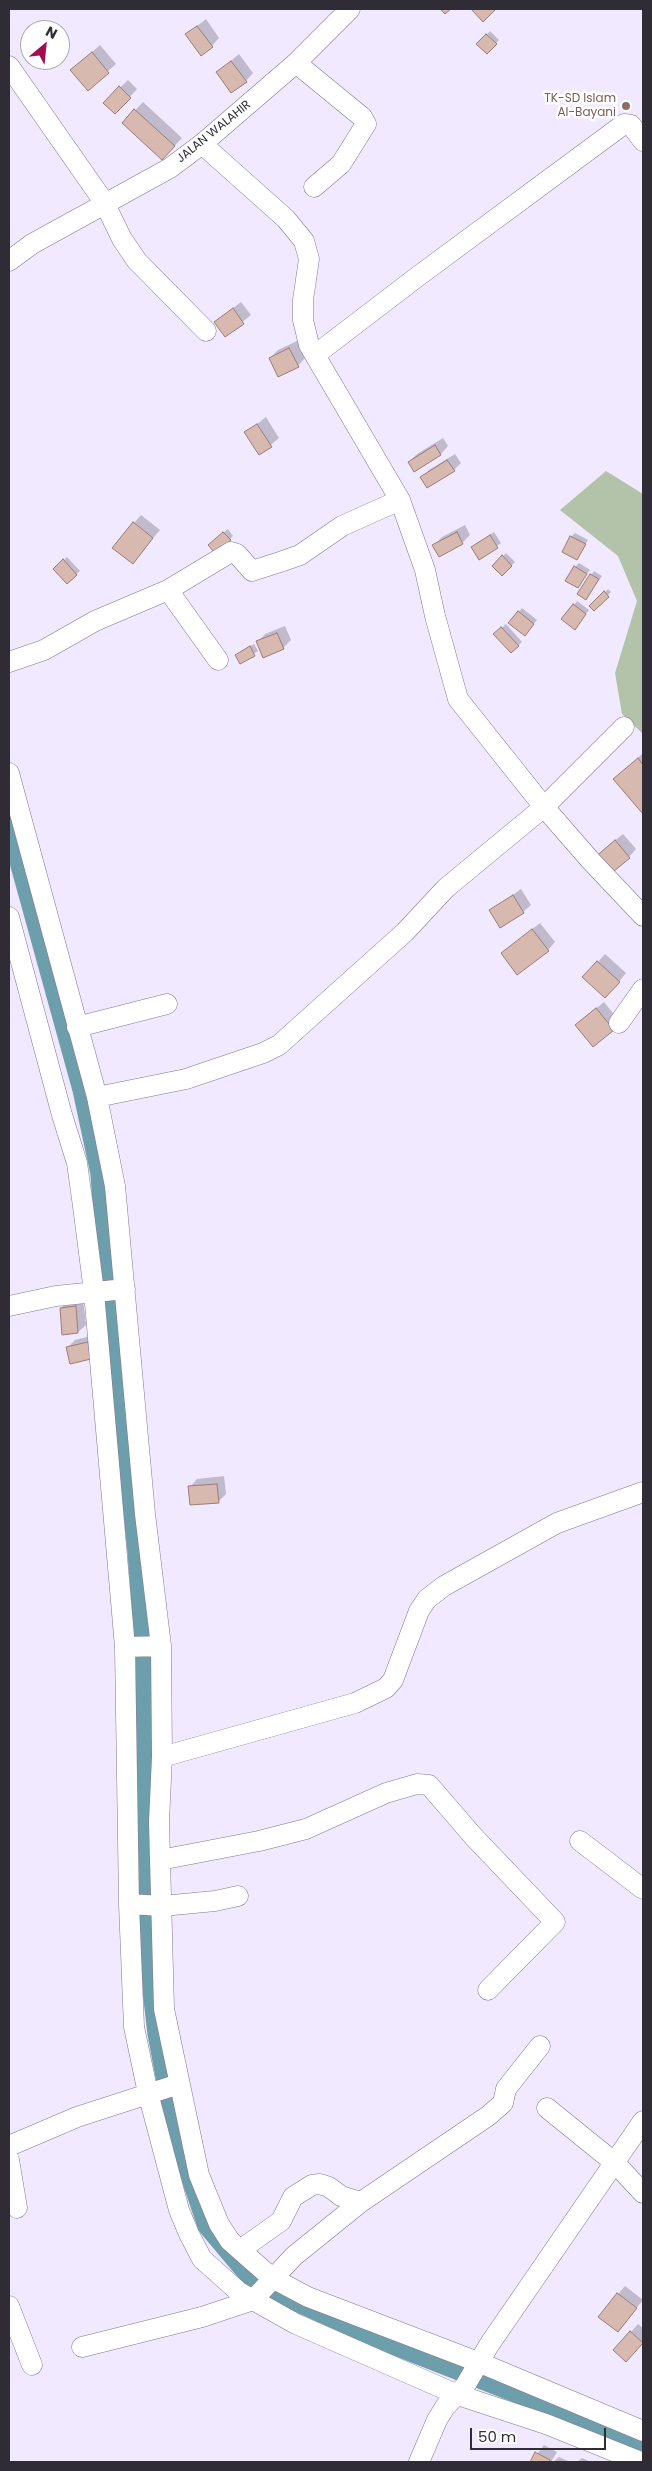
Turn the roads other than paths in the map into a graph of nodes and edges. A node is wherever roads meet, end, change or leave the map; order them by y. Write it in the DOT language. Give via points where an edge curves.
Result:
graph roads {
  1 [pos="350,9"];
  2 [pos="296,63"];
  3 [pos="9,66"];
  4 [pos="643,141"];
  5 [pos="202,144"];
  6 [pos="314,187"];
  7 [pos="104,202"];
  8 [pos="9,261"];
  9 [pos="206,331"];
  10 [pos="315,355"];
  11 [pos="400,500"];
  12 [pos="168,590"];
  13 [pos="218,660"];
  14 [pos="9,662"];
  15 [pos="624,727"];
  16 [pos="9,773"];
  17 [pos="544,806"];
  18 [pos="9,916"];
  19 [pos="643,916"];
  20 [pos="643,989"];
  21 [pos="167,1004"];
  22 [pos="619,1023"];
  23 [pos="77,1027"];
  24 [pos="97,1097"];
  25 [pos="109,1291"];
  26 [pos="9,1306"];
  27 [pos="643,1492"];
  28 [pos="156,1646"];
  29 [pos="128,1647"];
  30 [pos="162,1757"];
  31 [pos="142,1823"];
  32 [pos="580,1840"];
  33 [pos="160,1860"];
  34 [pos="643,1888"];
  35 [pos="238,1896"];
  36 [pos="144,1906"];
  37 [pos="488,1990"];
  38 [pos="540,2046"];
  39 [pos="163,2089"];
  40 [pos="547,2108"];
  41 [pos="643,2121"];
  42 [pos="9,2146"];
  43 [pos="9,2160"];
  44 [pos="615,2163"];
  45 [pos="643,2193"];
  46 [pos="361,2202"];
  47 [pos="17,2208"];
  48 [pos="240,2250"];
  49 [pos="263,2289"];
  50 [pos="9,2306"];
  51 [pos="82,2347"];
  52 [pos="32,2365"];
  53 [pos="477,2365"];
  54 [pos="461,2390"];
  55 [pos="643,2431"];
  56 [pos="419,2462"];
  57 [pos="641,2462"];
  1 -- 2 [label="street, JALAN WALAHIR"];
  2 -- 5 [label="street, JALAN WALAHIR"];
  2 -- 6 [label="street" via="362,117 366,124 341,164"];
  3 -- 7 [label="street"];
  4 -- 10 [label="street" via="631,125 624,124"];
  5 -- 7 [label="street, JALAN WALAHIR" via="170,168"];
  5 -- 10 [label="street" via="286,219 304,241 309,259 303,300 304,320 309,345"];
  7 -- 8 [label="street, JALAN WALAHIR"];
  7 -- 9 [label="street" via="122,239 138,261"];
  10 -- 11 [label="street"];
  11 -- 12 [label="street" via="342,526 300,555 252,571 232,552"];
  11 -- 17 [label="street" via="425,570 458,699"];
  12 -- 13 [label="street"];
  12 -- 14 [label="street" via="95,621 44,650"];
  15 -- 17 [label="street"];
  16 -- 23 [label="street"];
  17 -- 19 [label="street"];
  17 -- 24 [label="street" via="446,888 405,932 279,1045 186,1079"];
  18 -- 25 [label="street"];
  20 -- 22 [label="street"];
  21 -- 23 [label="street"];
  23 -- 24 [label="street"];
  24 -- 25 [label="street" via="115,1186"];
  25 -- 26 [label="street" via="56,1296"];
  25 -- 28 [label="street" via="145,1514"];
  25 -- 29 [label="street"];
  27 -- 30 [label="street" via="557,1523 433,1595 419,1611 398,1669 386,1688 356,1703"];
  28 -- 29 [label="street"];
  28 -- 30 [label="street"];
  29 -- 31 [label="street"];
  30 -- 31 [label="street"];
  31 -- 33 [label="street"];
  31 -- 36 [label="street"];
  32 -- 34 [label="street"];
  33 -- 36 [label="street"];
  33 -- 37 [label="street" via="306,1829 386,1793 416,1784 429,1786 555,1922"];
  35 -- 36 [label="street" via="215,1901"];
  36 -- 39 [label="street" via="164,2009"];
  36 -- 39 [label="street" via="134,2027"];
  38 -- 46 [label="street" via="506,2089 503,2103"];
  39 -- 42 [label="street" via="77,2117"];
  39 -- 48 [label="street" via="219,2224"];
  39 -- 49 [label="street" via="179,2210 189,2234 202,2259 239,2292"];
  40 -- 44 [label="street"];
  41 -- 44 [label="street"];
  43 -- 47 [label="street"];
  44 -- 45 [label="street"];
  44 -- 53 [label="street"];
  46 -- 48 [label="street" via="341,2196 329,2187 312,2185 293,2197 281,2221"];
  46 -- 49 [label="street" via="294,2256"];
  48 -- 49 [label="street"];
  49 -- 51 [label="street" via="202,2317"];
  49 -- 53 [label="street" via="308,2297"];
  49 -- 54 [label="street" via="296,2324"];
  50 -- 52 [label="street"];
  53 -- 54 [label="street"];
  53 -- 55 [label="street"];
  54 -- 56 [label="street" via="437,2420"];
  54 -- 57 [label="street"];
}
